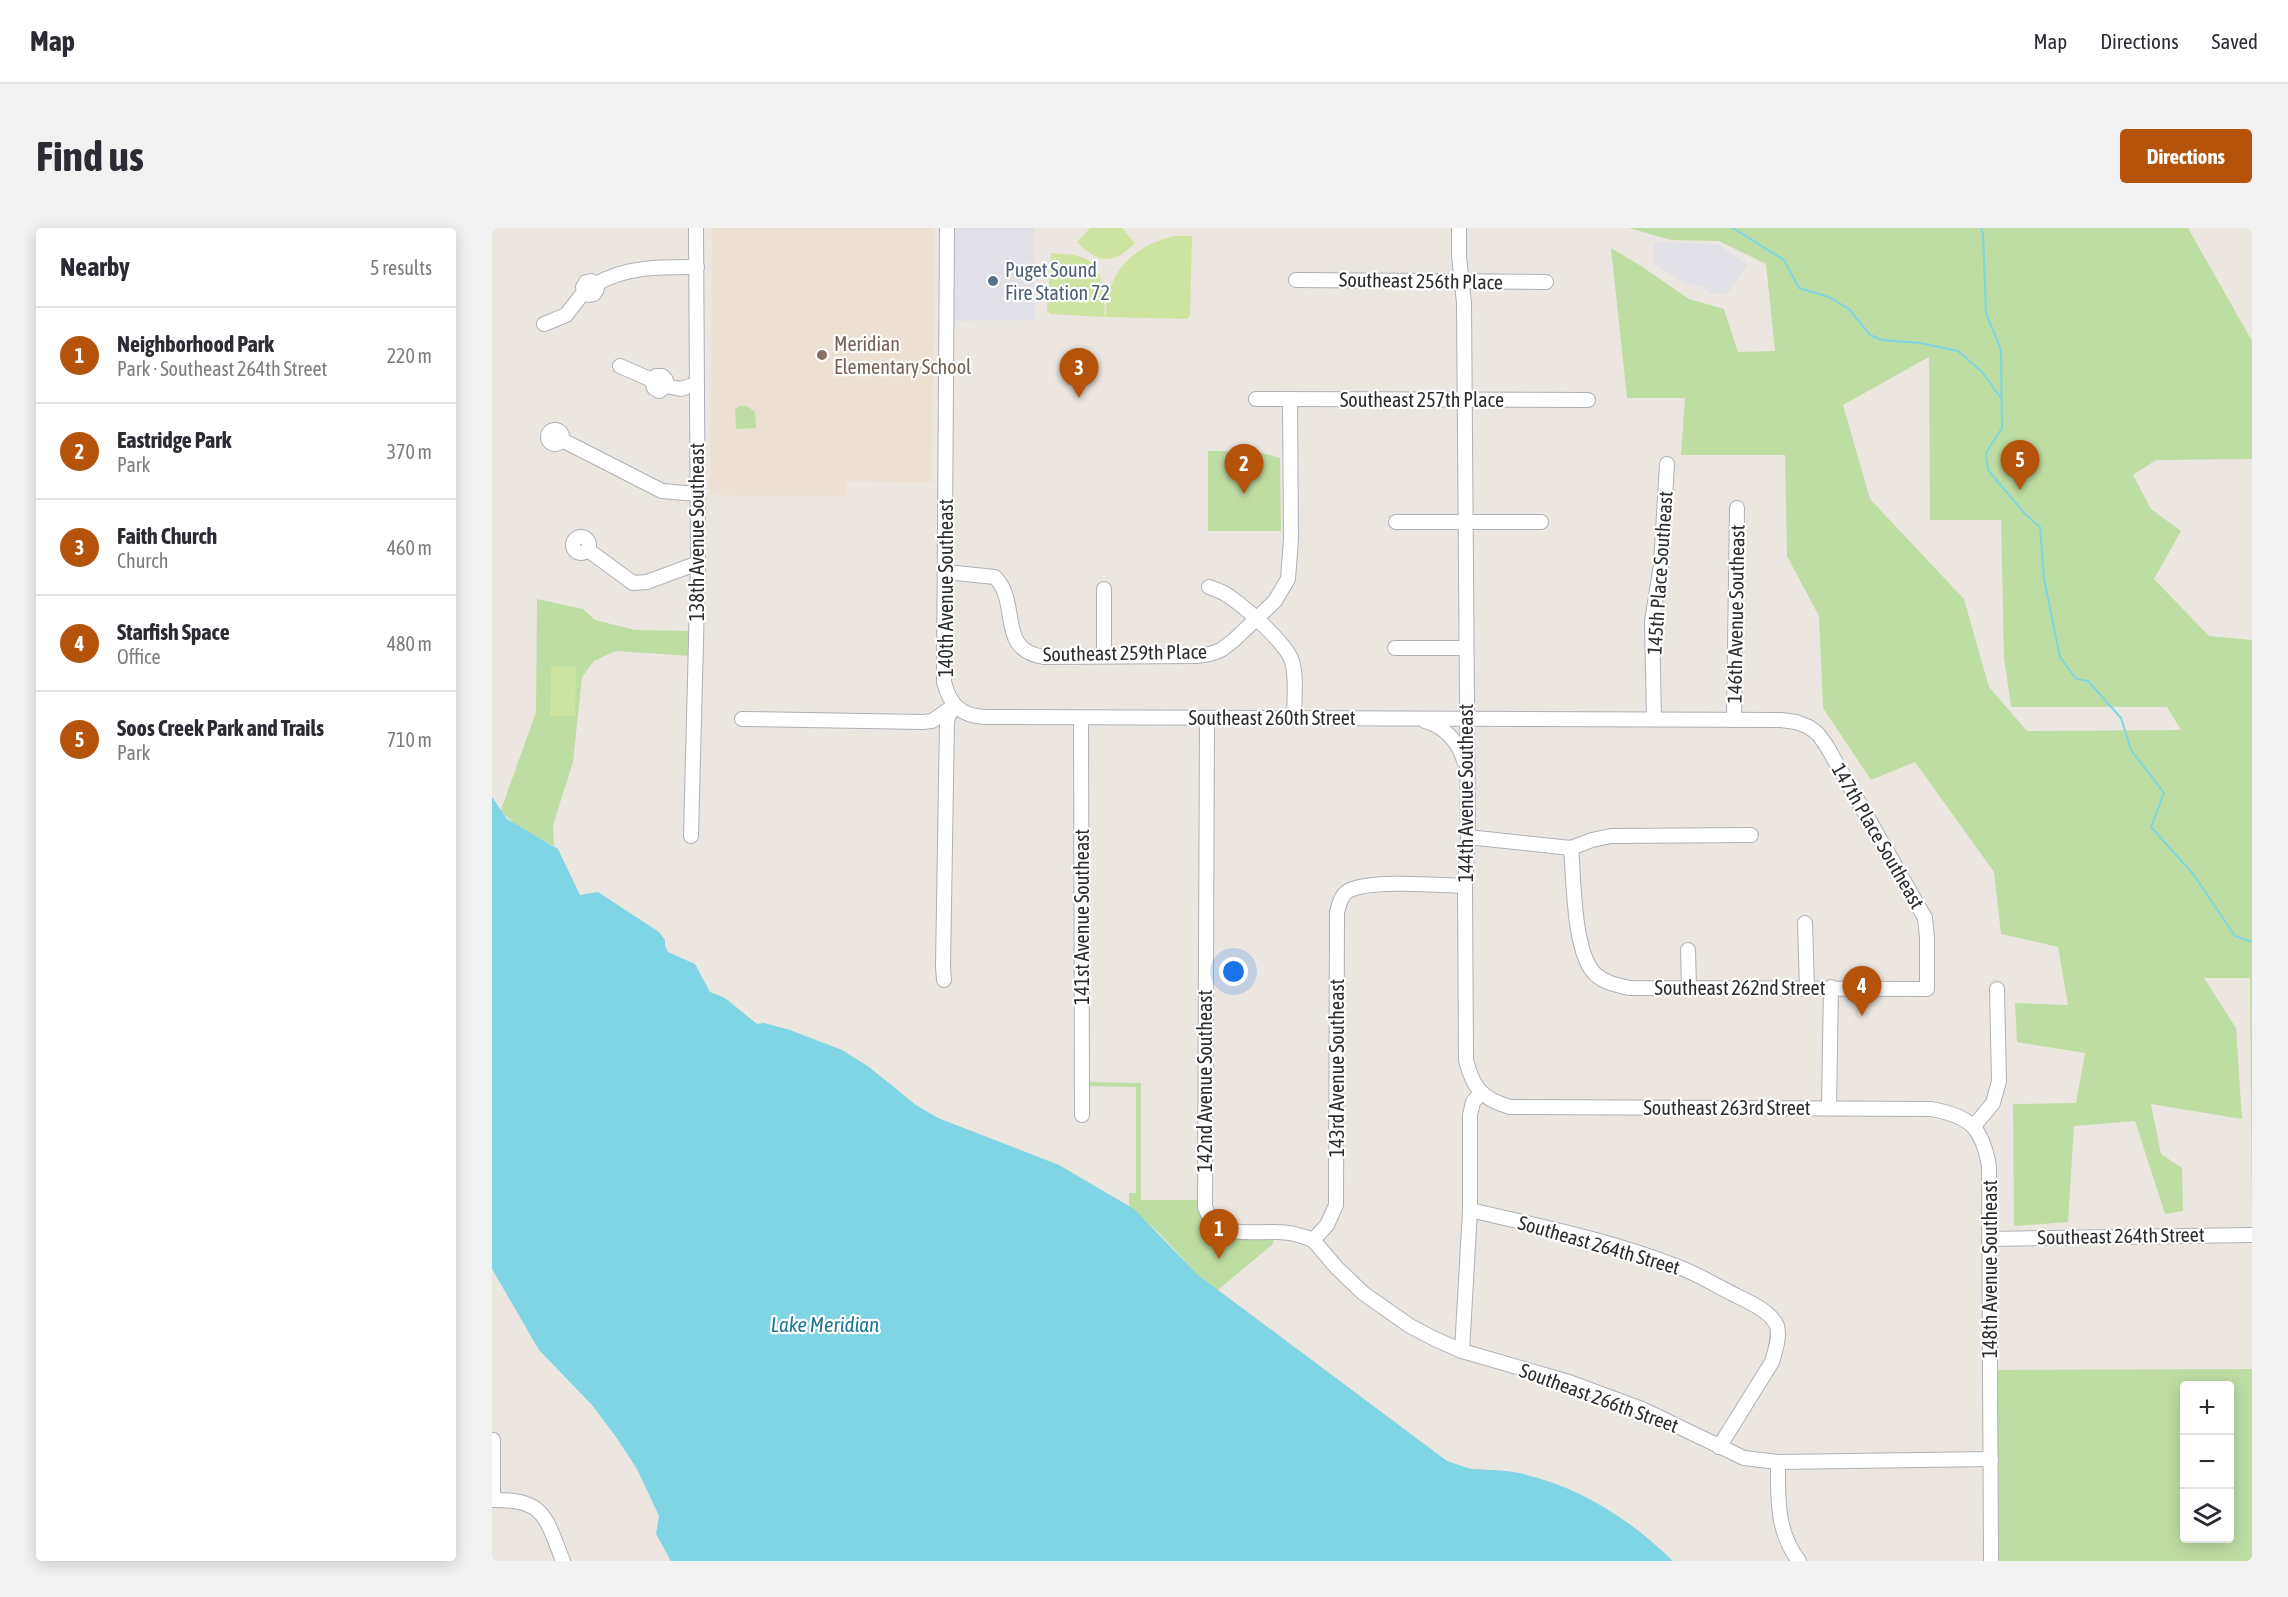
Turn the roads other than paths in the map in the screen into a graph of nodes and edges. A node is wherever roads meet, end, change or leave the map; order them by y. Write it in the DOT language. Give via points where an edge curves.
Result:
graph roads {
  1 [pos="696,228"];
  2 [pos="947,228"];
  3 [pos="1459,228"];
  4 [pos="697,267"];
  5 [pos="1296,280"];
  6 [pos="1463,281"];
  7 [pos="1546,282"];
  8 [pos="544,324"];
  9 [pos="620,366"];
  10 [pos="696,384"];
  11 [pos="1256,399"];
  12 [pos="1290,399"];
  13 [pos="1464,400"];
  14 [pos="1588,400"];
  15 [pos="562,440"];
  16 [pos="1667,464"];
  17 [pos="698,494"];
  18 [pos="1737,508"];
  19 [pos="1396,522"];
  20 [pos="1465,522"];
  21 [pos="1541,522"];
  22 [pos="588,550"];
  23 [pos="698,563"];
  24 [pos="946,572"];
  25 [pos="1209,587"];
  26 [pos="1104,589"];
  27 [pos="1256,620"];
  28 [pos="1395,648"];
  29 [pos="1466,648"];
  30 [pos="1104,656"];
  31 [pos="954,705"];
  32 [pos="1081,718"];
  33 [pos="1207,718"];
  34 [pos="1294,718"];
  35 [pos="1414,718"];
  36 [pos="1654,718"];
  37 [pos="742,719"];
  38 [pos="1467,719"];
  39 [pos="1734,720"];
  40 [pos="1809,727"];
  41 [pos="1467,771"];
  42 [pos="1751,836"];
  43 [pos="692,837"];
  44 [pos="1468,837"];
  45 [pos="1571,848"];
  46 [pos="1465,886"];
  47 [pos="1805,922"];
  48 [pos="1688,950"];
  49 [pos="944,980"];
  50 [pos="1831,987"];
  51 [pos="1689,988"];
  52 [pos="1807,988"];
  53 [pos="1927,989"];
  54 [pos="1997,989"];
  55 [pos="1480,1093"];
  56 [pos="1829,1108"];
  57 [pos="1082,1115"];
  58 [pos="1974,1126"];
  59 [pos="1470,1210"];
  60 [pos="2252,1235"];
  61 [pos="1989,1239"];
  62 [pos="1313,1240"];
  63 [pos="1462,1351"];
  64 [pos="493,1440"];
  65 [pos="1719,1447"];
  66 [pos="1991,1459"];
  67 [pos="1778,1462"];
  68 [pos="493,1500"];
  69 [pos="563,1561"];
  70 [pos="1799,1561"];
  71 [pos="1991,1561"];
  1 -- 4 [label="street, 138th Avenue Southeast"];
  2 -- 24 [label="street, 140th Avenue Southeast"];
  3 -- 6 [label="street, 144th Avenue Southeast"];
  4 -- 8 [label="street" via="630,270 608,277 590,288 566,315"];
  4 -- 10 [label="street, 138th Avenue Southeast"];
  5 -- 6 [label="street, Southeast 256th Place"];
  6 -- 7 [label="street, Southeast 256th Place"];
  6 -- 13 [label="street, 144th Avenue Southeast"];
  9 -- 10 [label="street" via="652,380 662,376 666,386 681,389"];
  10 -- 17 [label="street, 138th Avenue Southeast"];
  11 -- 12 [label="street, Southeast 257th Place"];
  12 -- 13 [label="street, Southeast 257th Place"];
  12 -- 27 [label="street" via="1290,568 1280,594"];
  13 -- 14 [label="street, Southeast 257th Place"];
  13 -- 20 [label="street, 144th Avenue Southeast"];
  15 -- 17 [label="street" via="662,491"];
  16 -- 36 [label="street, 145th Place Southeast" via="1661,565 1652,621"];
  17 -- 23 [label="street, 138th Avenue Southeast"];
  18 -- 39 [label="street, 146th Avenue Southeast"];
  19 -- 20 [label="street"];
  20 -- 21 [label="street"];
  20 -- 29 [label="street, 144th Avenue Southeast"];
  22 -- 23 [label="street" via="633,583 647,582"];
  23 -- 43 [label="street, 138th Avenue Southeast"];
  24 -- 30 [label="street, Southeast 259th Place" via="995,577 1002,584 1015,637 1021,649 1031,655"];
  24 -- 31 [label="street, 140th Avenue Southeast" via="944,682"];
  25 -- 27 [label="street" via="1231,597"];
  26 -- 30 [label="street"];
  27 -- 30 [label="street, Southeast 259th Place" via="1221,650 1210,654"];
  27 -- 34 [label="street" via="1281,643 1292,662"];
  28 -- 29 [label="street"];
  29 -- 38 [label="street, 144th Avenue Southeast"];
  31 -- 32 [label="street, Southeast 260th Street" via="972,716"];
  31 -- 37 [label="street" via="923,722"];
  31 -- 49 [label="street, 140th Avenue Southeast" via="947,720"];
  32 -- 33 [label="street, Southeast 260th Street"];
  32 -- 57 [label="street, 141st Avenue Southeast"];
  33 -- 34 [label="street, Southeast 260th Street"];
  33 -- 62 [label="street, 142nd Avenue Southeast" via="1204,1198 1215,1224 1230,1232 1280,1232"];
  34 -- 35 [label="street, Southeast 260th Street"];
  35 -- 38 [label="street, Southeast 260th Street"];
  35 -- 41 [label="street" via="1432,723 1446,733 1458,745"];
  36 -- 38 [label="street, Southeast 260th Street"];
  36 -- 39 [label="street, Southeast 260th Street"];
  38 -- 41 [label="street, 144th Avenue Southeast"];
  39 -- 40 [label="street, Southeast 260th Street" via="1788,721"];
  40 -- 53 [label="street, 147th Place Southeast" via="1826,745 1924,918"];
  41 -- 44 [label="street, 144th Avenue Southeast"];
  42 -- 45 [label="street" via="1611,836"];
  44 -- 45 [label="street"];
  44 -- 46 [label="street, 144th Avenue Southeast"];
  45 -- 51 [label="street, Southeast 262nd Street" via="1580,938 1593,971 1601,979 1629,988"];
  46 -- 55 [label="street, 144th Avenue Southeast" via="1466,1060"];
  46 -- 62 [label="street, 143rd Avenue Southeast" via="1372,885 1346,892 1337,912 1336,1206 1327,1225"];
  47 -- 52 [label="street"];
  48 -- 51 [label="street"];
  50 -- 52 [label="street, Southeast 262nd Street"];
  50 -- 53 [label="street, Southeast 262nd Street"];
  50 -- 56 [label="street"];
  51 -- 52 [label="street, Southeast 262nd Street"];
  54 -- 58 [label="street" via="1999,1081 1993,1103"];
  55 -- 56 [label="street, Southeast 263rd Street" via="1502,1105 1534,1109"];
  55 -- 59 [label="street" via="1470,1115"];
  56 -- 58 [label="street, Southeast 263rd Street" via="1931,1109"];
  58 -- 61 [label="street, 148th Avenue Southeast" via="1985,1144 1989,1166"];
  59 -- 63 [label="street"];
  59 -- 65 [label="street, Southeast 264th Street" via="1634,1251 1679,1267 1768,1315 1778,1334 1772,1362"];
  60 -- 61 [label="street, Southeast 264th Street"];
  61 -- 66 [label="street, 148th Avenue Southeast"];
  62 -- 63 [label="street, Southeast 266th Street" via="1363,1293 1410,1326"];
  63 -- 65 [label="street, Southeast 266th Street" via="1642,1409"];
  64 -- 68 [label="street"];
  65 -- 67 [label="street, Southeast 266th Street" via="1744,1458"];
  66 -- 67 [label="street, Southeast 266th Street"];
  66 -- 71 [label="street, 148th Avenue Southeast"];
  67 -- 70 [label="street" via="1782,1529"];
  68 -- 69 [label="street" via="531,1504 545,1519"];
}
